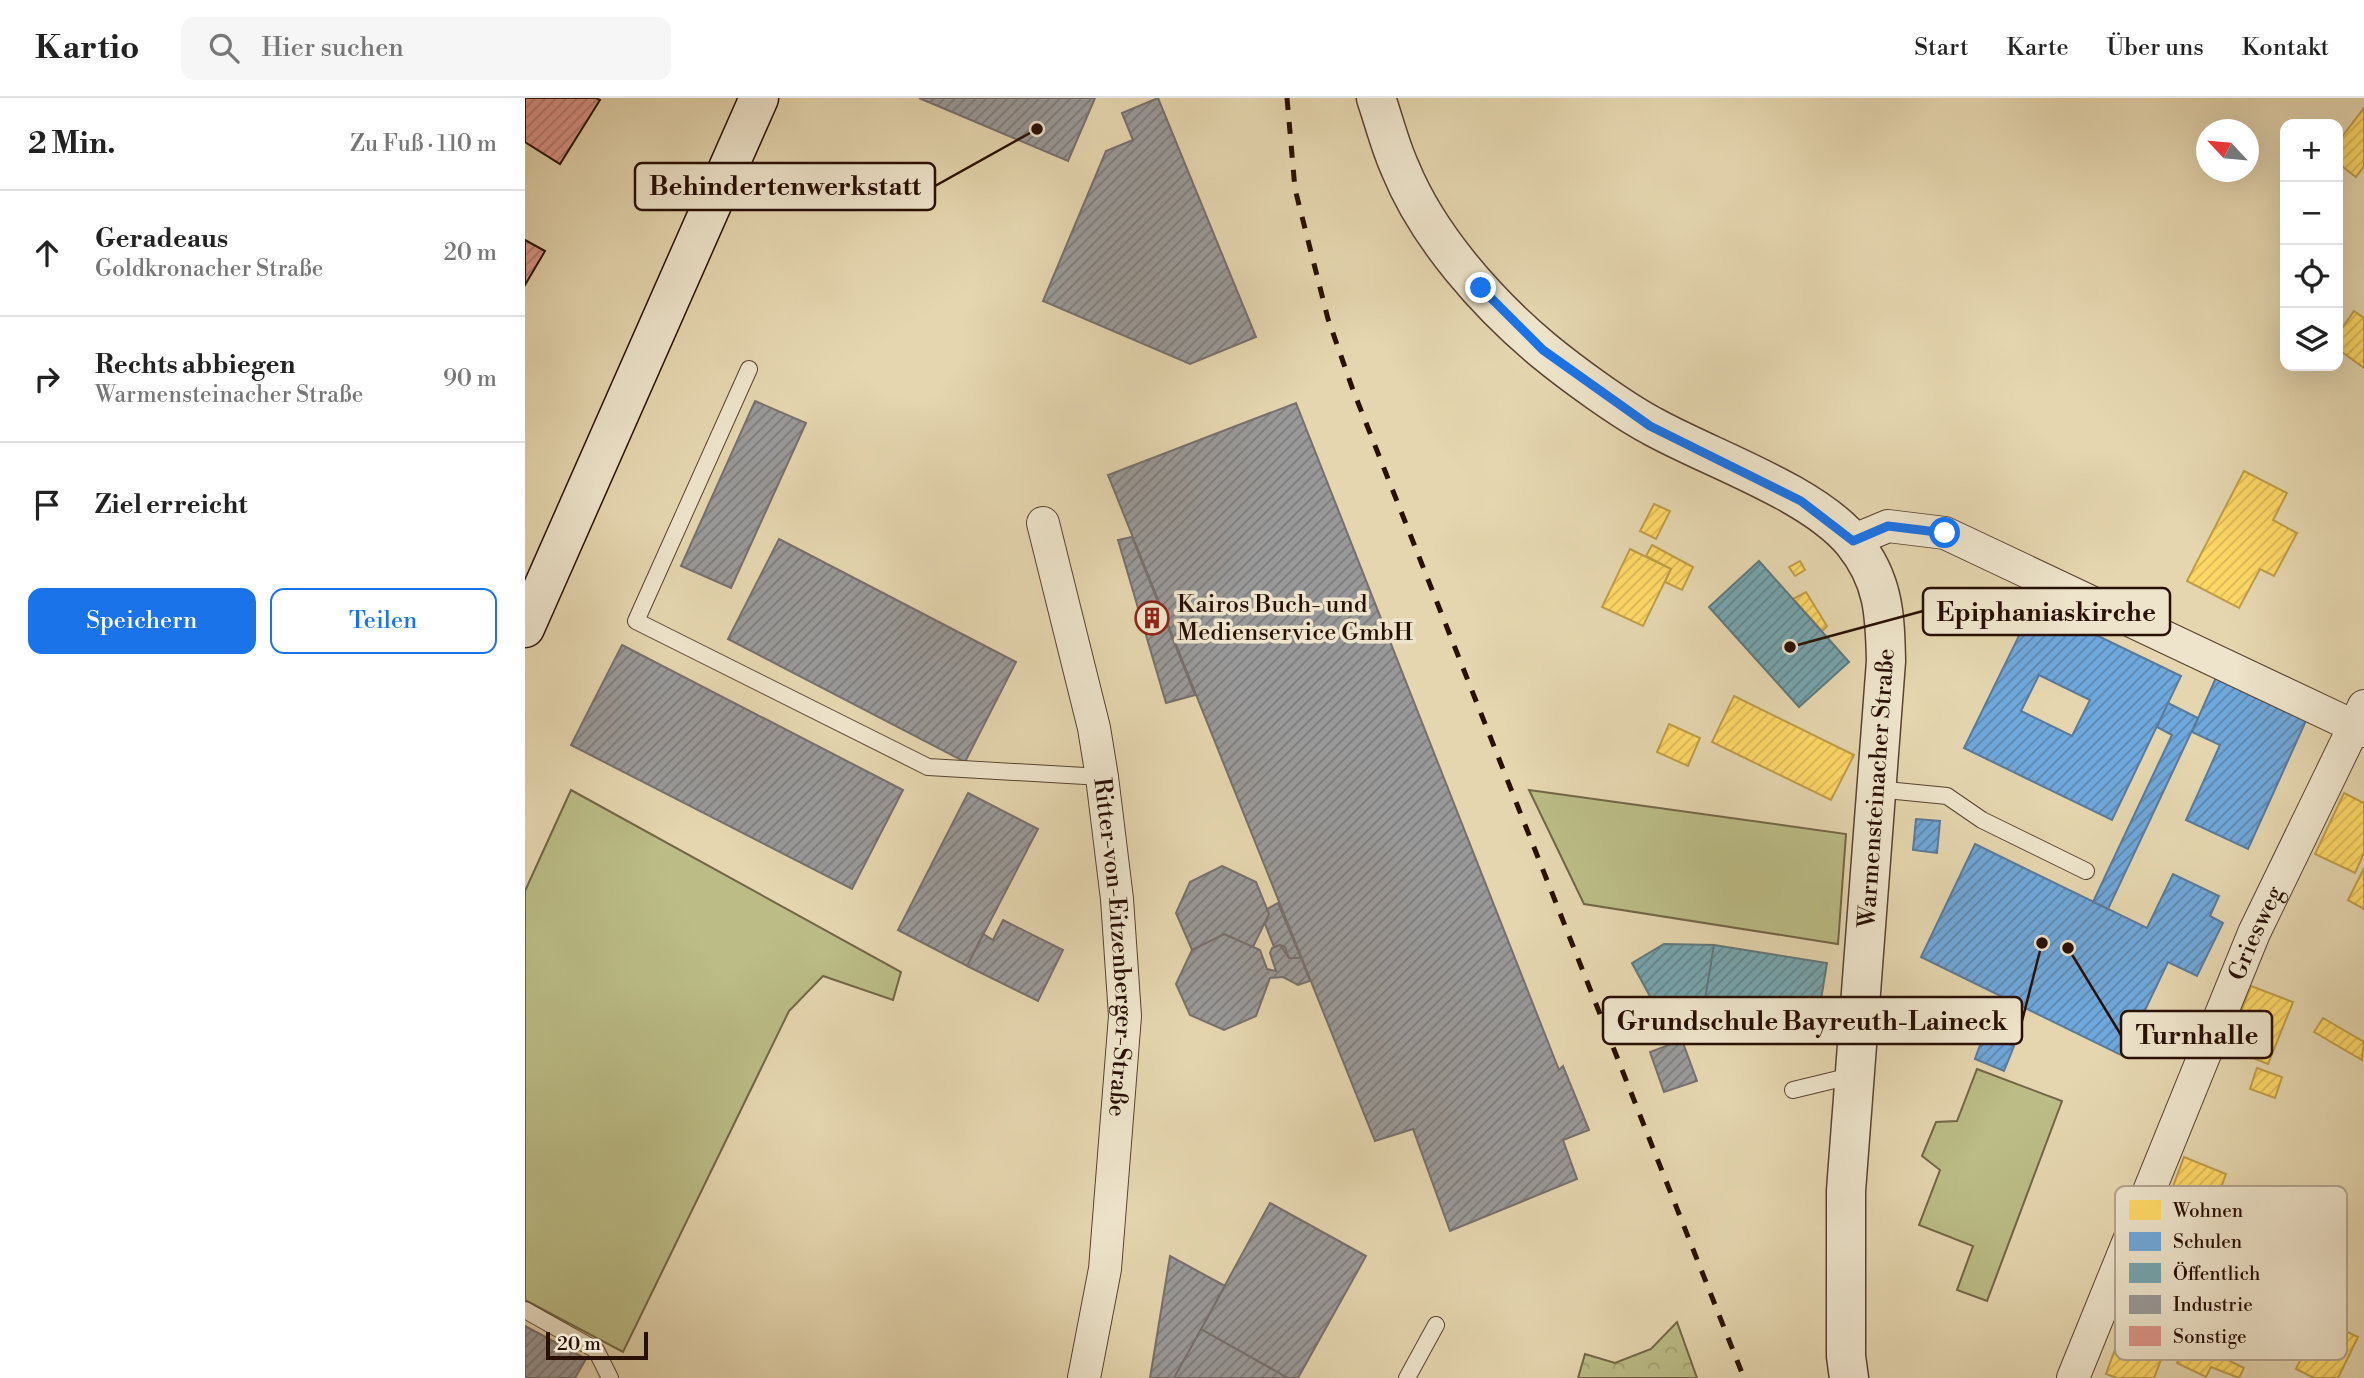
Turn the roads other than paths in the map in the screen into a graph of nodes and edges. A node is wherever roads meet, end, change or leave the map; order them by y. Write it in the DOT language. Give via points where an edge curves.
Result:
graph roads {
  1 [pos="759,98"];
  2 [pos="1376,98"];
  3 [pos="749,369"];
  4 [pos="1044,523"];
  5 [pos="1853,541"];
  6 [pos="525,628"];
  7 [pos="2361,721"];
  8 [pos="1102,777"];
  9 [pos="1876,789"];
  10 [pos="2086,871"];
  11 [pos="1855,1075"];
  12 [pos="1793,1090"];
  13 [pos="2151,1186"];
  14 [pos="2115,1275"];
  15 [pos="525,1310"];
  16 [pos="1436,1325"];
  17 [pos="610,1378"];
  18 [pos="1084,1378"];
  19 [pos="1407,1378"];
  20 [pos="1849,1378"];
  21 [pos="2073,1378"];
  1 -- 6 [label="street"];
  2 -- 5 [label="street, Warmensteinacher Straße" via="1400,170 1433,229 1481,288 1543,350 1650,426 1801,501"];
  3 -- 8 [label="lane" via="636,621 928,767"];
  4 -- 8 [label="street, Ritter-von-Eitzenberger-Straße"];
  5 -- 7 [label="street" via="1888,526 1945,533"];
  5 -- 9 [label="street, Warmensteinacher Straße" via="1884,604 1886,661"];
  7 -- 13 [label="street, Griesweg" via="2254,933"];
  8 -- 18 [label="street, Ritter-von-Eitzenberger-Straße" via="1125,1016 1105,1269"];
  9 -- 10 [label="lane" via="1947,796 1982,820"];
  9 -- 11 [label="street, Warmensteinacher Straße"];
  11 -- 12 [label="lane"];
  11 -- 20 [label="street, Warmensteinacher Straße" via="1846,1191"];
  14 -- 21 [label="street, Griesweg"];
  15 -- 17 [label="lane" via="596,1350"];
  16 -- 19 [label="lane"];
}
